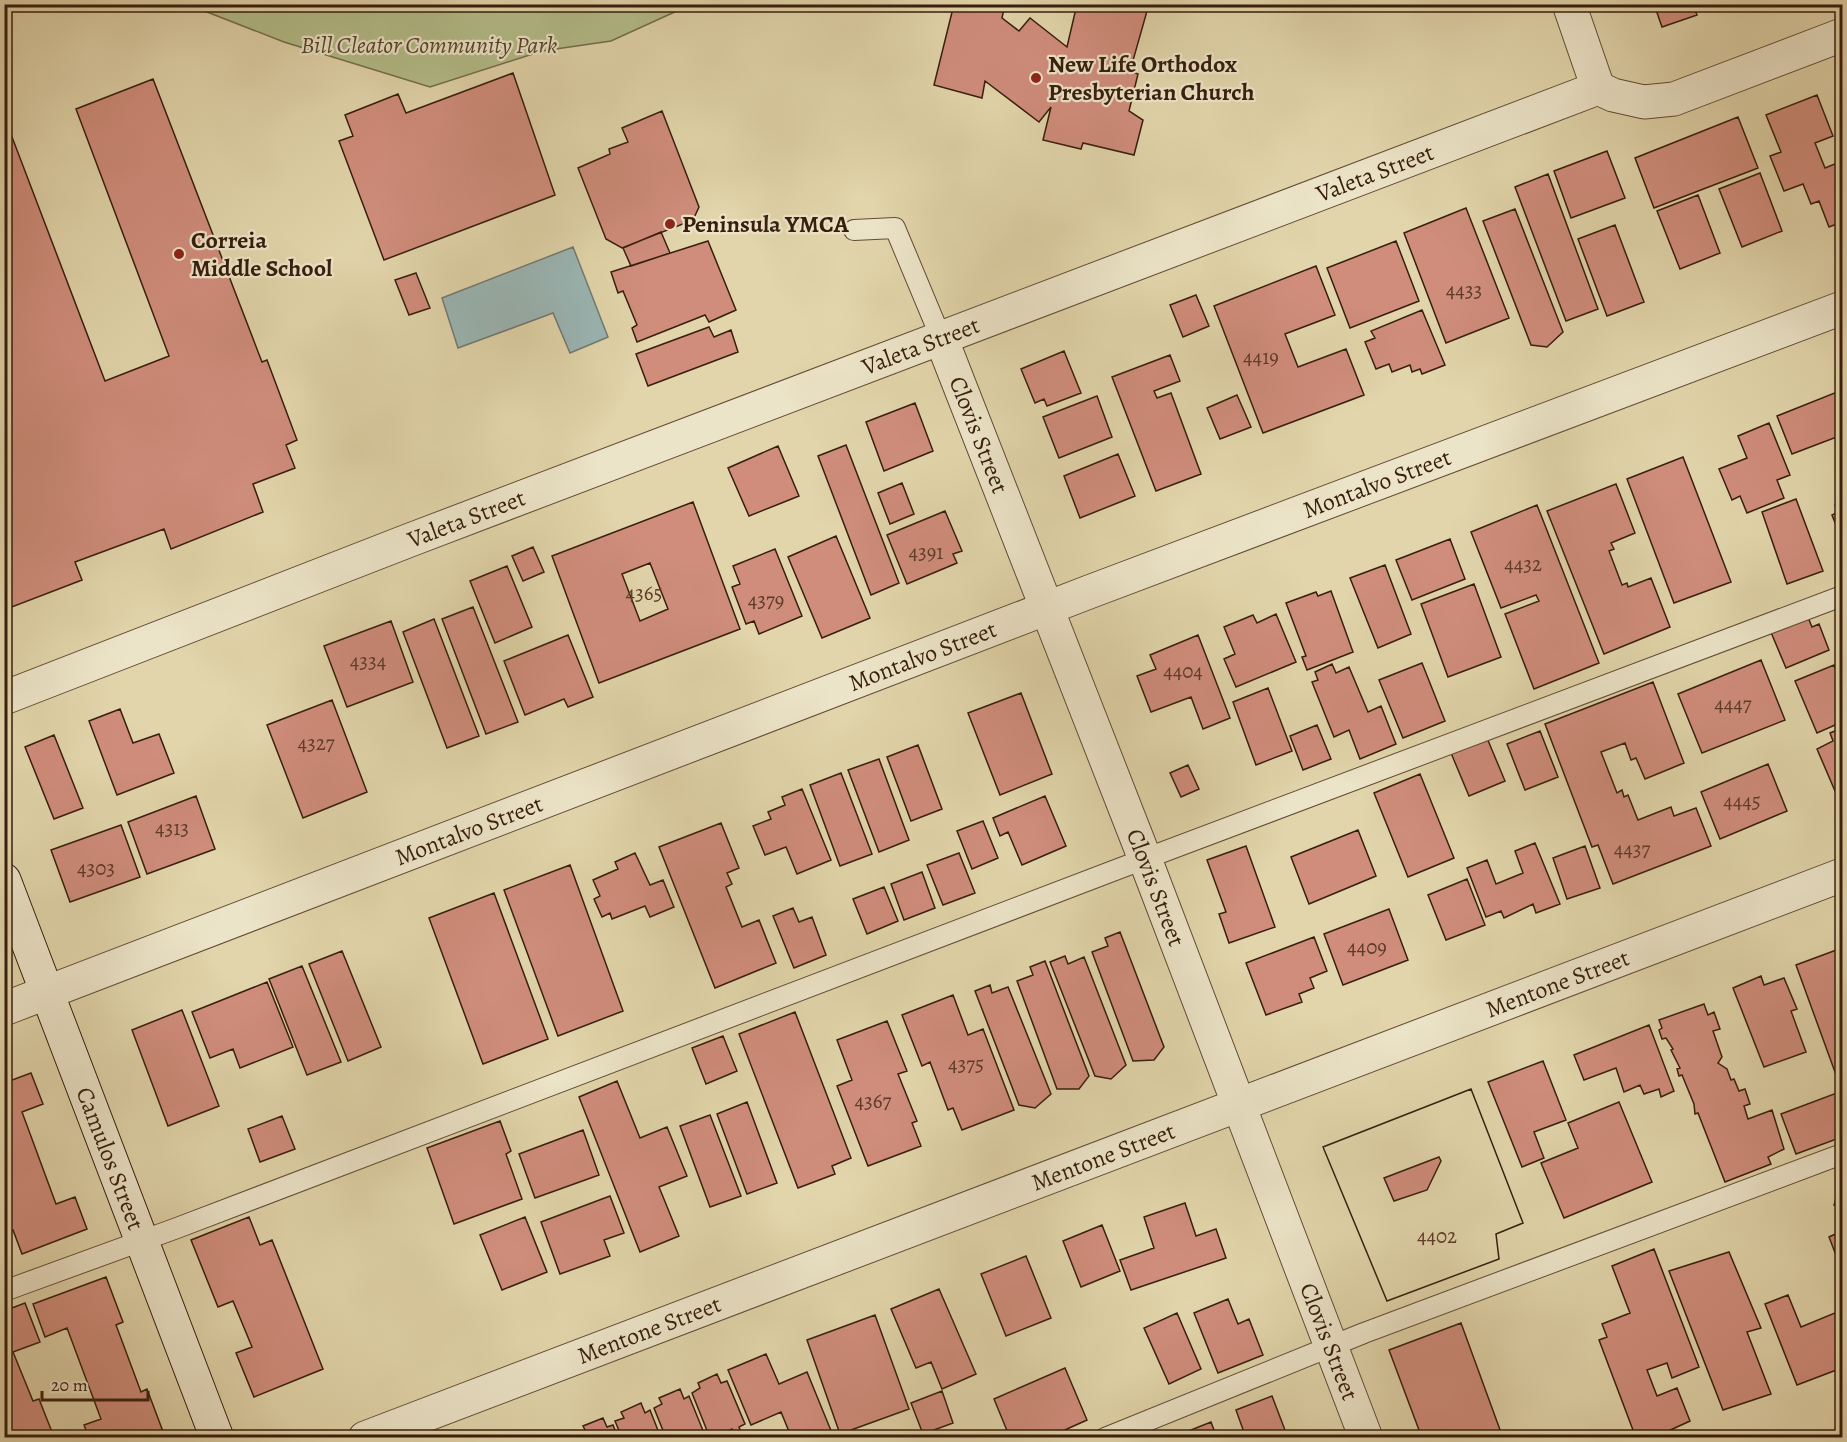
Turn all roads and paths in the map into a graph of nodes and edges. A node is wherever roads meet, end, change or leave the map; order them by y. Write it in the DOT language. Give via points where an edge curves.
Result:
graph roads {
  1 [pos="1569,4"];
  2 [pos="1842,35"];
  3 [pos="1598,88"];
  4 [pos="855,230"];
  5 [pos="1842,309"];
  6 [pos="941,338"];
  7 [pos="1842,596"];
  8 [pos="1047,608"];
  9 [pos="4,698"];
  10 [pos="1145,860"];
  11 [pos="1842,875"];
  12 [pos="4,880"];
  13 [pos="48,991"];
  14 [pos="4,1009"];
  15 [pos="1240,1106"];
  16 [pos="1842,1154"];
  17 [pos="141,1242"];
  18 [pos="4,1291"];
  19 [pos="1332,1348"];
  20 [pos="217,1437"];
  21 [pos="365,1437"];
  22 [pos="1105,1437"];
  23 [pos="1366,1437"];
  1 -- 3 [label="street"];
  2 -- 3 [label="street" via="1674,99 1644,102"];
  3 -- 6 [label="street, Valeta Street"];
  4 -- 6 [label="lane" via="895,228"];
  5 -- 8 [label="street, Montalvo Street"];
  6 -- 8 [label="street, Clovis Street"];
  6 -- 9 [label="street, Valeta Street"];
  7 -- 10 [label="lane"];
  8 -- 10 [label="street, Clovis Street"];
  8 -- 13 [label="street, Montalvo Street"];
  10 -- 15 [label="street, Clovis Street"];
  10 -- 17 [label="lane"];
  11 -- 15 [label="street, Mentone Street"];
  12 -- 13 [label="street, Camulos Street"];
  13 -- 14 [label="street, Montalvo Street"];
  13 -- 17 [label="street, Camulos Street"];
  15 -- 19 [label="street, Clovis Street"];
  15 -- 21 [label="street, Mentone Street"];
  16 -- 19 [label="lane"];
  17 -- 18 [label="lane"];
  17 -- 20 [label="street, Camulos Street"];
  19 -- 22 [label="lane"];
  19 -- 23 [label="street, Clovis Street"];
}
